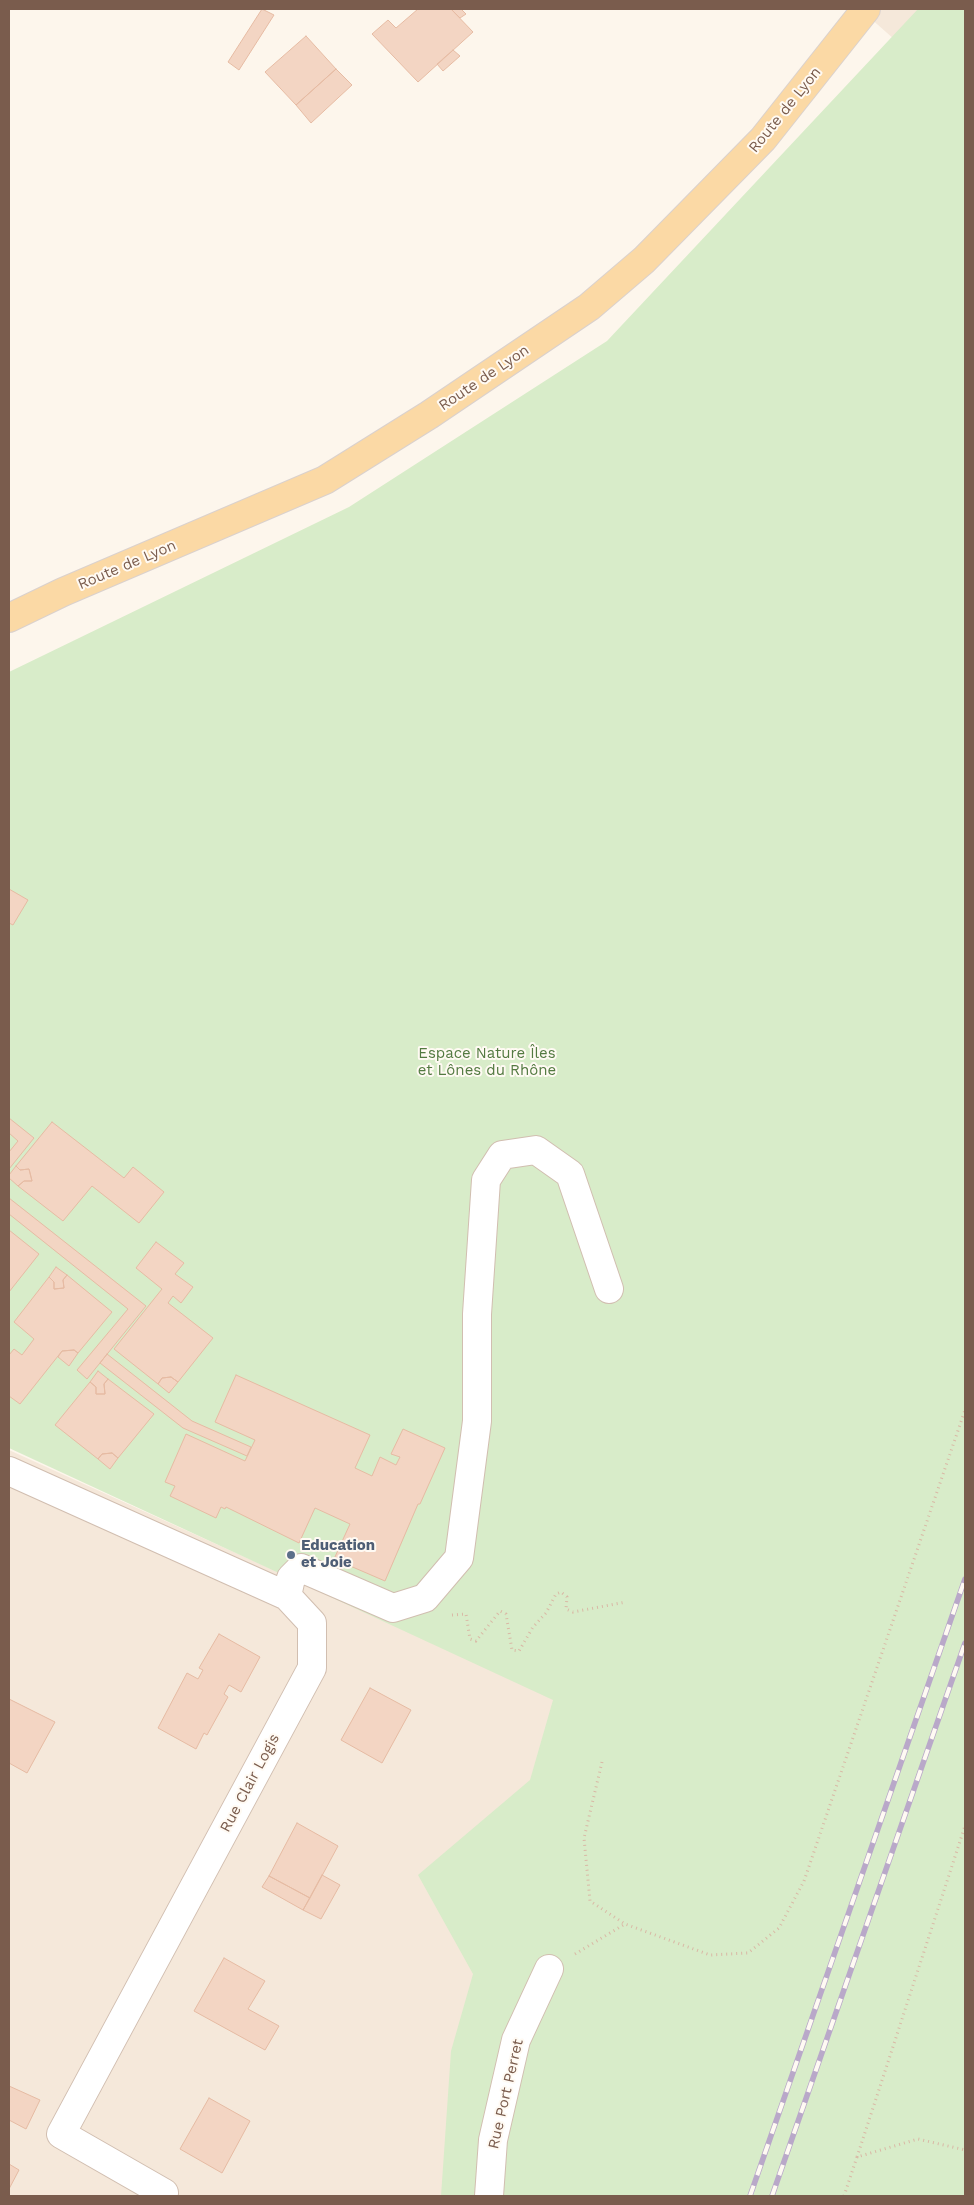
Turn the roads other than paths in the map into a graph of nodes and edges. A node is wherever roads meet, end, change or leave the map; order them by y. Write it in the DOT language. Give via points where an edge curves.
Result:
graph roads {
  1 [pos="866,9"];
  2 [pos="9,618"];
  3 [pos="609,1289"];
  4 [pos="9,1471"];
  5 [pos="287,1596"];
  6 [pos="549,1968"];
  7 [pos="164,2193"];
  8 [pos="489,2196"];
  1 -- 2 [label="main road, Route de Lyon" via="763,139 644,260 589,308 325,480 62,592"];
  3 -- 5 [label="street" via="570,1174 536,1150 502,1155 486,1180 477,1314 477,1421 459,1558 425,1598 393,1608 301,1568 291,1578"];
  4 -- 5 [label="street, Rue Clair Logis"];
  5 -- 7 [label="street, Rue Clair Logis" via="312,1623 312,1668 61,2134"];
  6 -- 8 [label="street, Rue Port Perret" via="516,2040 493,2140"];
}
